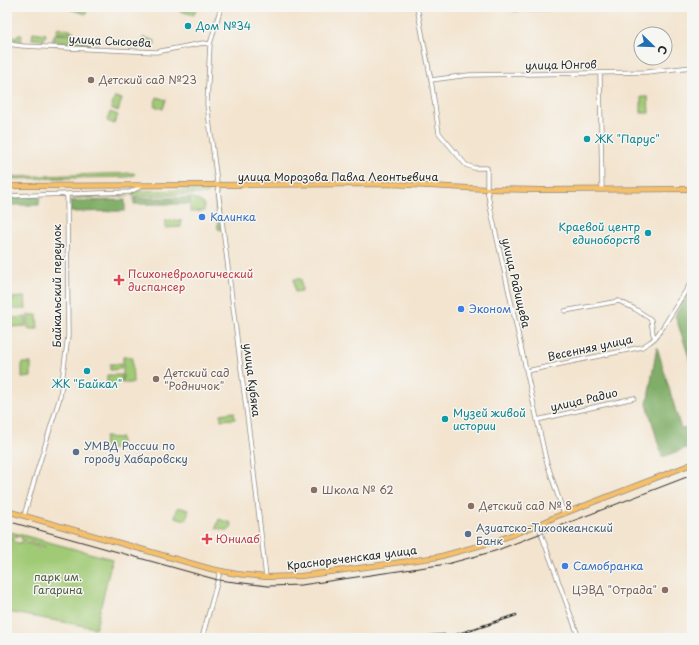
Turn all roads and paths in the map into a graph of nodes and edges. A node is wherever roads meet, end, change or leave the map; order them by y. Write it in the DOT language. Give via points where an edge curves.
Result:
graph roads {
  1 [pos="221,7"];
  2 [pos="417,7"];
  3 [pos="7,44"];
  4 [pos="210,44"];
  5 [pos="692,67"];
  6 [pos="600,73"];
  7 [pos="431,80"];
  8 [pos="143,185"];
  9 [pos="217,185"];
  10 [pos="7,186"];
  11 [pos="487,189"];
  12 [pos="692,189"];
  13 [pos="602,190"];
  14 [pos="67,194"];
  15 [pos="7,196"];
  16 [pos="692,281"];
  17 [pos="565,311"];
  18 [pos="655,338"];
  19 [pos="527,371"];
  20 [pos="634,398"];
  21 [pos="538,420"];
  22 [pos="692,464"];
  23 [pos="7,511"];
  24 [pos="564,514"];
  25 [pos="24,516"];
  26 [pos="538,525"];
  27 [pos="220,572"];
  28 [pos="266,576"];
  29 [pos="202,638"];
  30 [pos="579,638"];
  1 -- 4 [label="street, улица Кубяка"];
  2 -- 7 [label="street"];
  3 -- 4 [label="street, улица Сысоева" via="156,52 203,43"];
  4 -- 9 [label="street, улица Кубяка" via="208,104"];
  5 -- 6 [label="street, улица Юнгов" via="647,72"];
  6 -- 7 [label="street, улица Юнгов" via="469,75"];
  6 -- 13 [label="street"];
  7 -- 11 [label="street, улица Радищева" via="439,133 466,165 487,168"];
  8 -- 9 [label="main road, улица Морозова Павла Леонтьевича"];
  8 -- 10 [label="main road, улица Морозова Павла Леонтьевича"];
  8 -- 14 [label="street" via="130,192"];
  9 -- 11 [label="main road, улица Морозова Павла Леонтьевича" via="391,184"];
  9 -- 28 [label="street, улица Кубяка"];
  11 -- 13 [label="main road, улица Морозова Павла Леонтьевича"];
  11 -- 19 [label="street, улица Радищева"];
  12 -- 13 [label="main road, улица Морозова Павла Леонтьевича"];
  14 -- 15 [label="street"];
  14 -- 25 [label="street, Байкальский переулок" via="68,336 60,398"];
  16 -- 18 [label="street"];
  17 -- 18 [label="street" via="619,301 649,318"];
  18 -- 19 [label="street, Весенняя улица" via="642,347"];
  19 -- 21 [label="street, улица Радищева"];
  20 -- 21 [label="street, улица Радио"];
  21 -- 24 [label="street, улица Радищева" via="546,460"];
  22 -- 24 [label="main road, Краснореченская улица"];
  23 -- 25 [label="main road, Краснореченская улица"];
  24 -- 26 [label="main road, Краснореченская улица"];
  25 -- 27 [label="main road, Краснореченская улица"];
  26 -- 28 [label="main road, Краснореченская улица" via="493,542 438,556 301,576"];
  26 -- 30 [label="street"];
  27 -- 28 [label="main road, Краснореченская улица"];
  27 -- 29 [label="street"];
}
